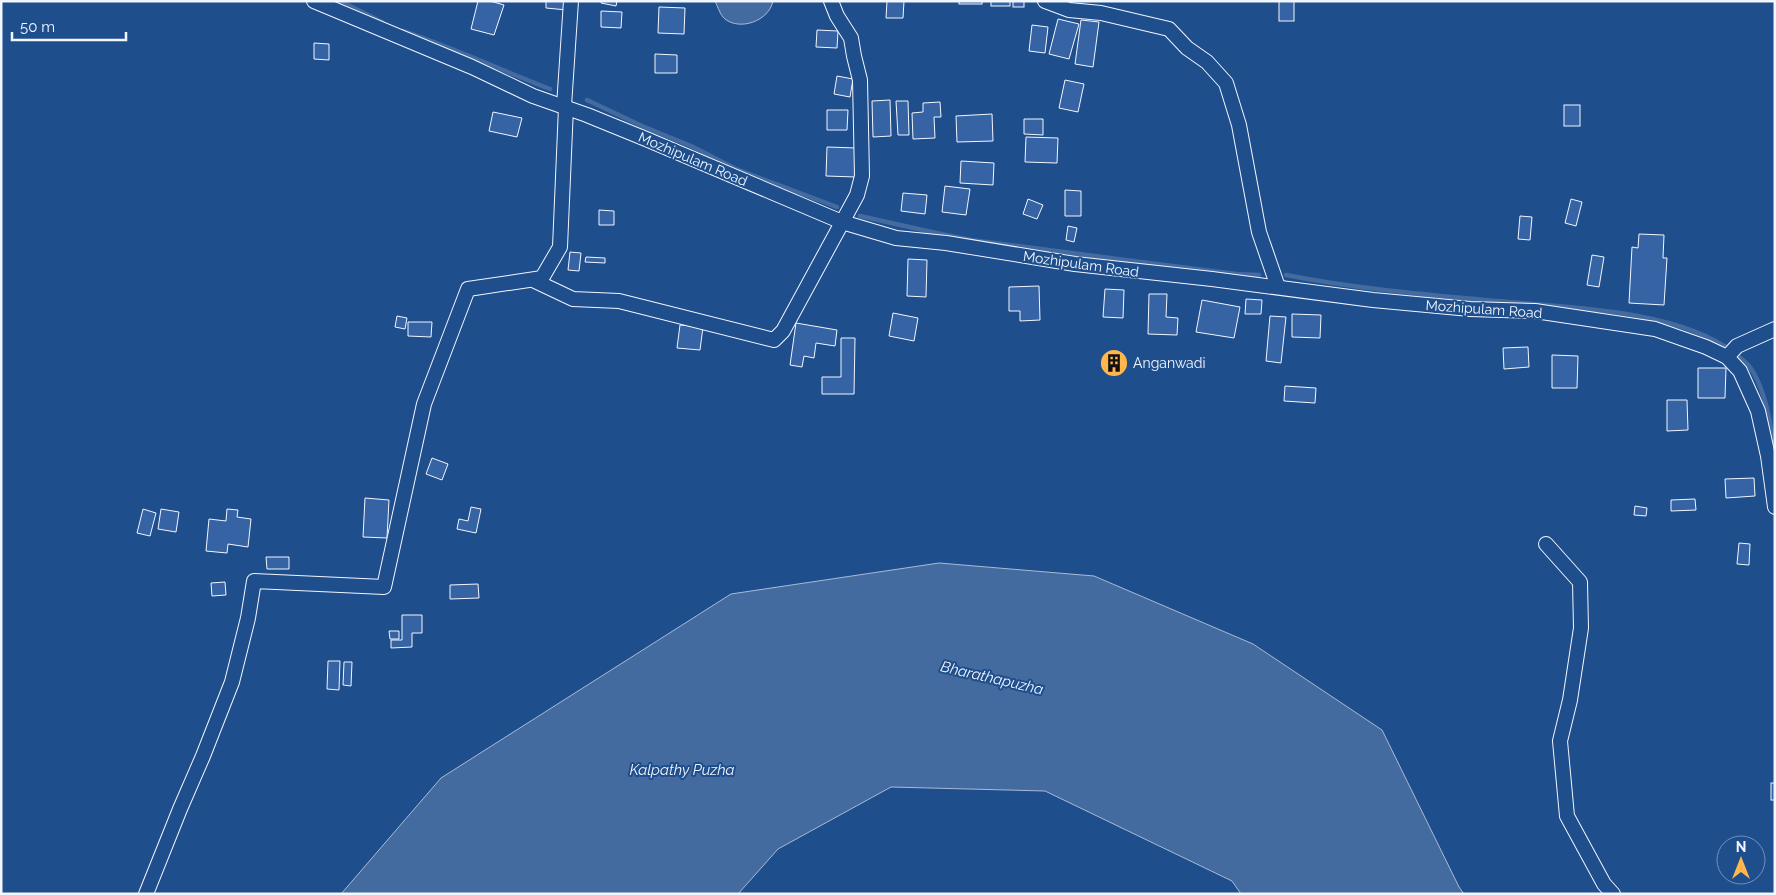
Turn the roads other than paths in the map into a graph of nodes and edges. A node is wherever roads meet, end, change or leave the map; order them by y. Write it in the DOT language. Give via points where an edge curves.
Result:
graph roads {
  1 [pos="314,1"];
  2 [pos="571,1"];
  3 [pos="831,1"];
  4 [pos="1045,1"];
  5 [pos="566,107"];
  6 [pos="842,222"];
  7 [pos="542,278"];
  8 [pos="1278,287"];
  9 [pos="1775,329"];
  10 [pos="1727,357"];
  11 [pos="1775,507"];
  12 [pos="1546,544"];
  13 [pos="146,894"];
  14 [pos="1613,894"];
  1 -- 5 [label="street, Mozhipulam Road" via="533,96"];
  2 -- 5 [label="street"];
  3 -- 6 [label="street" via="851,38 860,80 862,176 857,195"];
  4 -- 8 [label="street" via="1069,10 1101,13 1169,29 1226,83 1239,125 1259,232"];
  5 -- 6 [label="street, Mozhipulam Road"];
  5 -- 7 [label="street" via="560,247"];
  6 -- 7 [label="street" via="783,330 774,340 618,301 573,298 536,281"];
  6 -- 8 [label="street, Mozhipulam Road" via="896,238 1075,264"];
  7 -- 13 [label="street" via="468,290 424,404 384,586 254,581 232,682"];
  8 -- 10 [label="street, Mozhipulam Road" via="1373,300 1536,311 1655,329"];
  9 -- 10 [label="street" via="1737,346"];
  10 -- 11 [label="street, Mozhipulam Road" via="1740,371 1758,411"];
  12 -- 14 [label="street" via="1580,582 1581,628 1560,741 1567,816 1604,884"];
}
